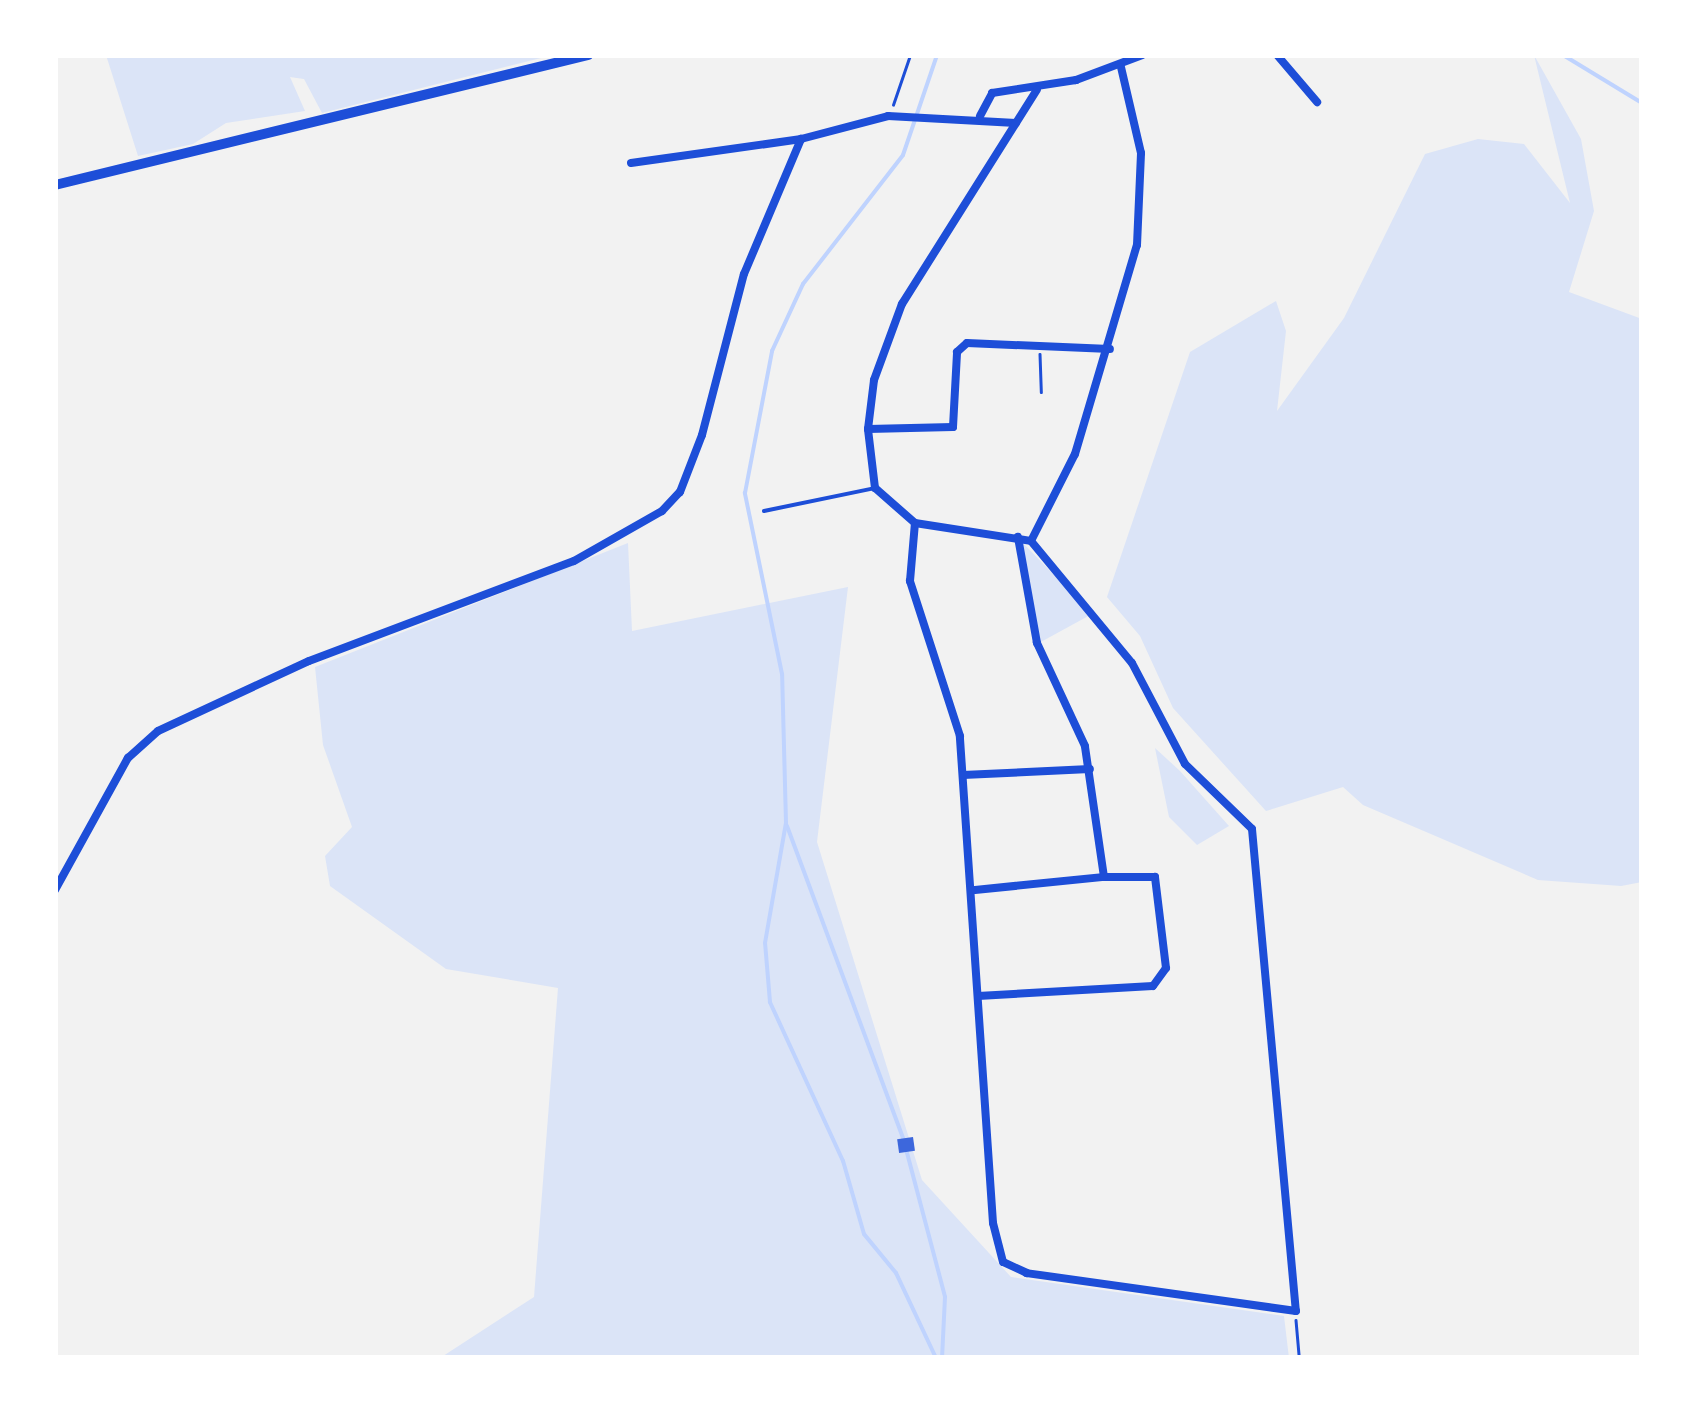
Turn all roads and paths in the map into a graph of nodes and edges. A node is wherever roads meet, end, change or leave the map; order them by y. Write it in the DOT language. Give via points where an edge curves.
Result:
graph roads {
  1 [pos="588,55"];
  2 [pos="910,55"];
  3 [pos="1277,55"];
  4 [pos="1140,56"];
  5 [pos="1120,67"];
  6 [pos="1038,90"];
  7 [pos="1318,102"];
  8 [pos="888,116"];
  9 [pos="980,116"];
  10 [pos="1016,123"];
  11 [pos="801,140"];
  12 [pos="631,163"];
  13 [pos="55,185"];
  14 [pos="1040,343"];
  15 [pos="1110,349"];
  16 [pos="1041,392"];
  17 [pos="868,429"];
  18 [pos="875,488"];
  19 [pos="764,512"];
  20 [pos="915,523"];
  21 [pos="1018,537"];
  22 [pos="1031,542"];
  23 [pos="1090,769"];
  24 [pos="963,774"];
  25 [pos="1104,877"];
  26 [pos="55,890"];
  27 [pos="975,890"];
  28 [pos="978,996"];
  29 [pos="1296,1311"];
  30 [pos="1299,1358"];
  1 -- 13 [label="main road"];
  2 -- 8 [label="path"];
  3 -- 7 [label="street"];
  4 -- 5 [label="street"];
  5 -- 6 [label="street"];
  5 -- 15 [label="street" via="1140,197"];
  6 -- 9 [label="street" via="992,93"];
  6 -- 10 [label="street"];
  8 -- 9 [label="street"];
  8 -- 11 [label="street"];
  9 -- 10 [label="street"];
  10 -- 17 [label="street" via="902,304 874,380"];
  11 -- 12 [label="street"];
  11 -- 26 [label="street" via="744,274 680,492 638,529 574,561 310,661 158,730 128,758"];
  14 -- 15 [label="street"];
  14 -- 16 [label="path"];
  14 -- 17 [label="street" via="966,343 957,352 954,428"];
  15 -- 22 [label="street" via="1053,509"];
  17 -- 18 [label="street"];
  18 -- 19 [label="lane"];
  18 -- 20 [label="street"];
  20 -- 21 [label="street"];
  20 -- 24 [label="street" via="910,581 960,736"];
  21 -- 22 [label="street"];
  21 -- 23 [label="street" via="1037,643"];
  22 -- 29 [label="street" via="1132,663 1185,764 1252,829"];
  23 -- 24 [label="street"];
  23 -- 25 [label="street"];
  24 -- 27 [label="street"];
  25 -- 27 [label="street"];
  25 -- 28 [label="street" via="1140,874 1162,889 1166,968 1153,986"];
  27 -- 28 [label="street"];
  28 -- 29 [label="street" via="1002,1262 1028,1273"];
  29 -- 30 [label="path"];
}
